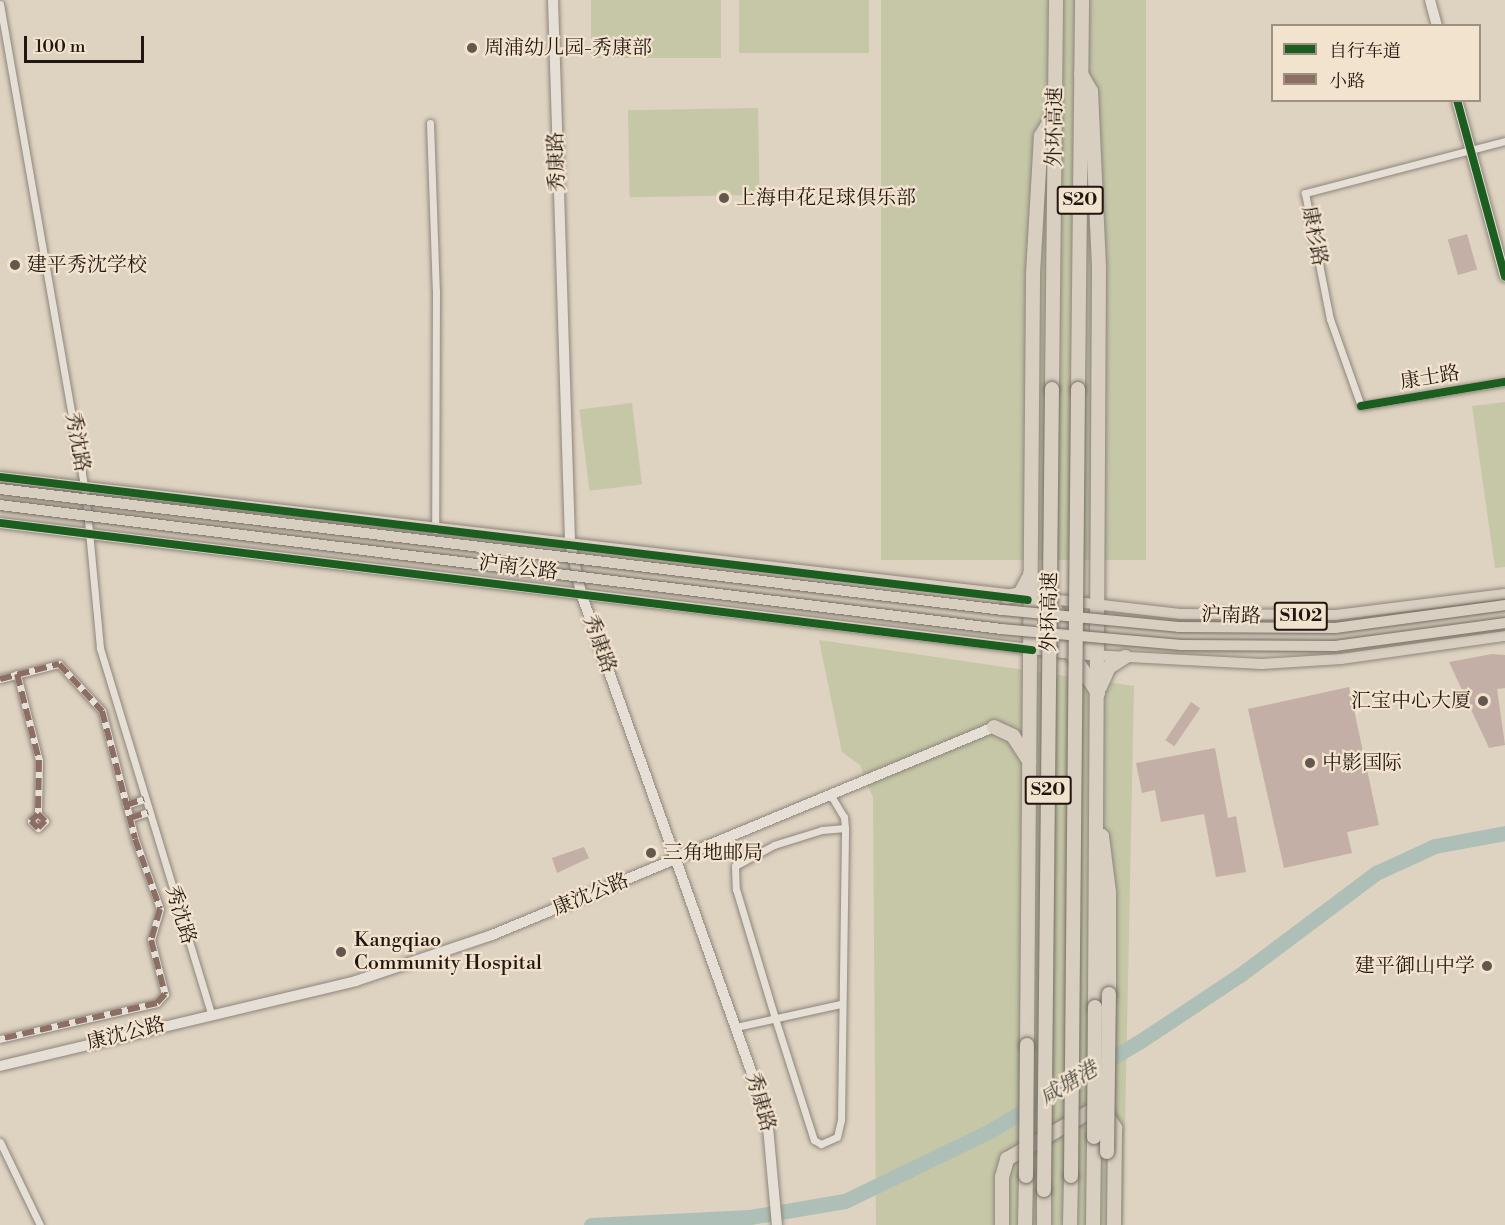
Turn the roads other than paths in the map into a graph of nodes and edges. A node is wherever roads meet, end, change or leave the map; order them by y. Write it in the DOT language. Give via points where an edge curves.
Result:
graph roads {
  1 [pos="553,0"];
  2 [pos="1056,0"];
  3 [pos="1082,0"];
  4 [pos="1430,0"];
  5 [pos="0,4"];
  6 [pos="1436,24"];
  7 [pos="1082,74"];
  8 [pos="1458,102"];
  9 [pos="1055,113"];
  10 [pos="430,123"];
  11 [pos="1505,141"];
  12 [pos="1471,150"];
  13 [pos="1505,277"];
  14 [pos="1505,382"];
  15 [pos="1361,406"];
  16 [pos="0,477"];
  17 [pos="0,489"];
  18 [pos="85,489"];
  19 [pos="0,505"];
  20 [pos="0,523"];
  21 [pos="435,530"];
  22 [pos="89,534"];
  23 [pos="570,543"];
  24 [pos="1029,571"];
  25 [pos="581,593"];
  26 [pos="1505,594"];
  27 [pos="1007,597"];
  28 [pos="1028,600"];
  29 [pos="1048,602"];
  30 [pos="1505,605"];
  31 [pos="1097,606"];
  32 [pos="1505,623"];
  33 [pos="1505,636"];
  34 [pos="1032,650"];
  35 [pos="1072,654"];
  36 [pos="1096,656"];
  37 [pos="1125,657"];
  38 [pos="17,674"];
  39 [pos="0,679"];
  40 [pos="1099,695"];
  41 [pos="994,727"];
  42 [pos="1030,762"];
  43 [pos="830,794"];
  44 [pos="144,799"];
  45 [pos="126,805"];
  46 [pos="148,813"];
  47 [pos="38,814"];
  48 [pos="130,818"];
  49 [pos="1097,819"];
  50 [pos="845,828"];
  51 [pos="677,860"];
  52 [pos="841,1005"];
  53 [pos="211,1013"];
  54 [pos="775,1018"];
  55 [pos="736,1027"];
  56 [pos="0,1039"];
  57 [pos="0,1066"];
  58 [pos="0,1143"];
  59 [pos="1025,1224"];
  60 [pos="40,1225"];
  61 [pos="777,1225"];
  62 [pos="1002,1225"];
  63 [pos="1044,1225"];
  64 [pos="1070,1225"];
  65 [pos="1093,1225"];
  66 [pos="1106,1225"];
  67 [pos="1114,1225"];
  1 -- 23 [label="street, 秀康路"];
  2 -- 9 [label="highway, 外环高速 / S20"];
  3 -- 7 [label="highway, 外环高速 / S20"];
  4 -- 6 [label="street"];
  5 -- 18 [label="street, 秀沈路"];
  7 -- 31 [label="highway" via="1091,91 1099,242"];
  7 -- 64 [label="highway, 外环高速 / S20, bridge"];
  8 -- 12 [label="street"];
  9 -- 24 [label="highway" via="1041,136 1037,205"];
  9 -- 63 [label="highway, 外环高速 / S20, bridge"];
  10 -- 21 [label="street" via="436,291"];
  11 -- 12 [label="street, 康杉路"];
  12 -- 13 [label="street"];
  12 -- 15 [label="street, 康杉路" via="1305,193 1330,319"];
  14 -- 15 [label="street, 康士路"];
  16 -- 18 [label="main road, 沪南公路"];
  17 -- 30 [label="main road, bridge" via="1178,627 1335,628"];
  18 -- 21 [label="main road, 沪南公路"];
  18 -- 22 [label="street, 秀沈路"];
  19 -- 32 [label="main road, bridge" via="1001,628 1181,645 1335,646"];
  20 -- 22 [label="main road, 沪南公路"];
  21 -- 23 [label="main road, 沪南公路"];
  22 -- 25 [label="main road, 沪南公路"];
  22 -- 44 [label="street, 秀沈路" via="100,648"];
  23 -- 25 [label="street, 秀康路"];
  23 -- 27 [label="main road, 沪南公路"];
  24 -- 27 [label="highway" via="1024,589"];
  24 -- 28 [label="highway"];
  24 -- 29 [label="highway"];
  25 -- 34 [label="main road, 沪南公路"];
  25 -- 51 [label="street, 秀康路"];
  26 -- 31 [label="main road, 沪南路 / S102" via="1410,609 1263,618"];
  27 -- 28 [label="main road, 沪南公路"];
  28 -- 29 [label="main road, 沪南路 / S102"];
  28 -- 34 [label="highway"];
  28 -- 35 [label="highway"];
  29 -- 31 [label="main road, 沪南路 / S102"];
  29 -- 36 [label="highway"];
  31 -- 36 [label="highway"];
  33 -- 37 [label="main road, S102" via="1341,659 1239,663"];
  34 -- 35 [label="main road, S102"];
  34 -- 42 [label="highway"];
  35 -- 36 [label="main road, S102"];
  35 -- 40 [label="highway"];
  36 -- 37 [label="main road, S102"];
  36 -- 40 [label="highway"];
  37 -- 40 [label="highway" via="1109,667"];
  38 -- 39 [label="street"];
  38 -- 45 [label="street" via="59,664 97,701"];
  38 -- 47 [label="street" via="39,760"];
  40 -- 49 [label="highway"];
  41 -- 42 [label="highway" via="1013,736"];
  41 -- 43 [label="street, 康沈公路"];
  42 -- 59 [label="highway, bridge"];
  43 -- 50 [label="street" via="844,817"];
  43 -- 51 [label="street, 康沈公路"];
  44 -- 45 [label="street"];
  44 -- 46 [label="street, 秀沈路"];
  45 -- 48 [label="street"];
  46 -- 48 [label="street"];
  46 -- 53 [label="street, 秀沈路"];
  48 -- 56 [label="street" via="160,909 151,940 162,1000"];
  49 -- 65 [label="highway, bridge"];
  49 -- 66 [label="highway, bridge" via="1108,872"];
  50 -- 52 [label="street"];
  50 -- 54 [label="street" via="822,830 774,845 735,866 736,889"];
  51 -- 53 [label="street, 康沈公路" via="492,935 356,981"];
  51 -- 55 [label="street, 秀康路"];
  52 -- 54 [label="street"];
  52 -- 54 [label="street" via="841,1120 837,1137 829,1144 814,1140"];
  53 -- 57 [label="street, 康沈公路"];
  54 -- 55 [label="street"];
  55 -- 61 [label="street, 秀康路" via="767,1116"];
  58 -- 60 [label="street"];
  62 -- 67 [label="highway" via="1002,1177 1007,1159 1093,1110 1102,1110 1115,1128"];
}
